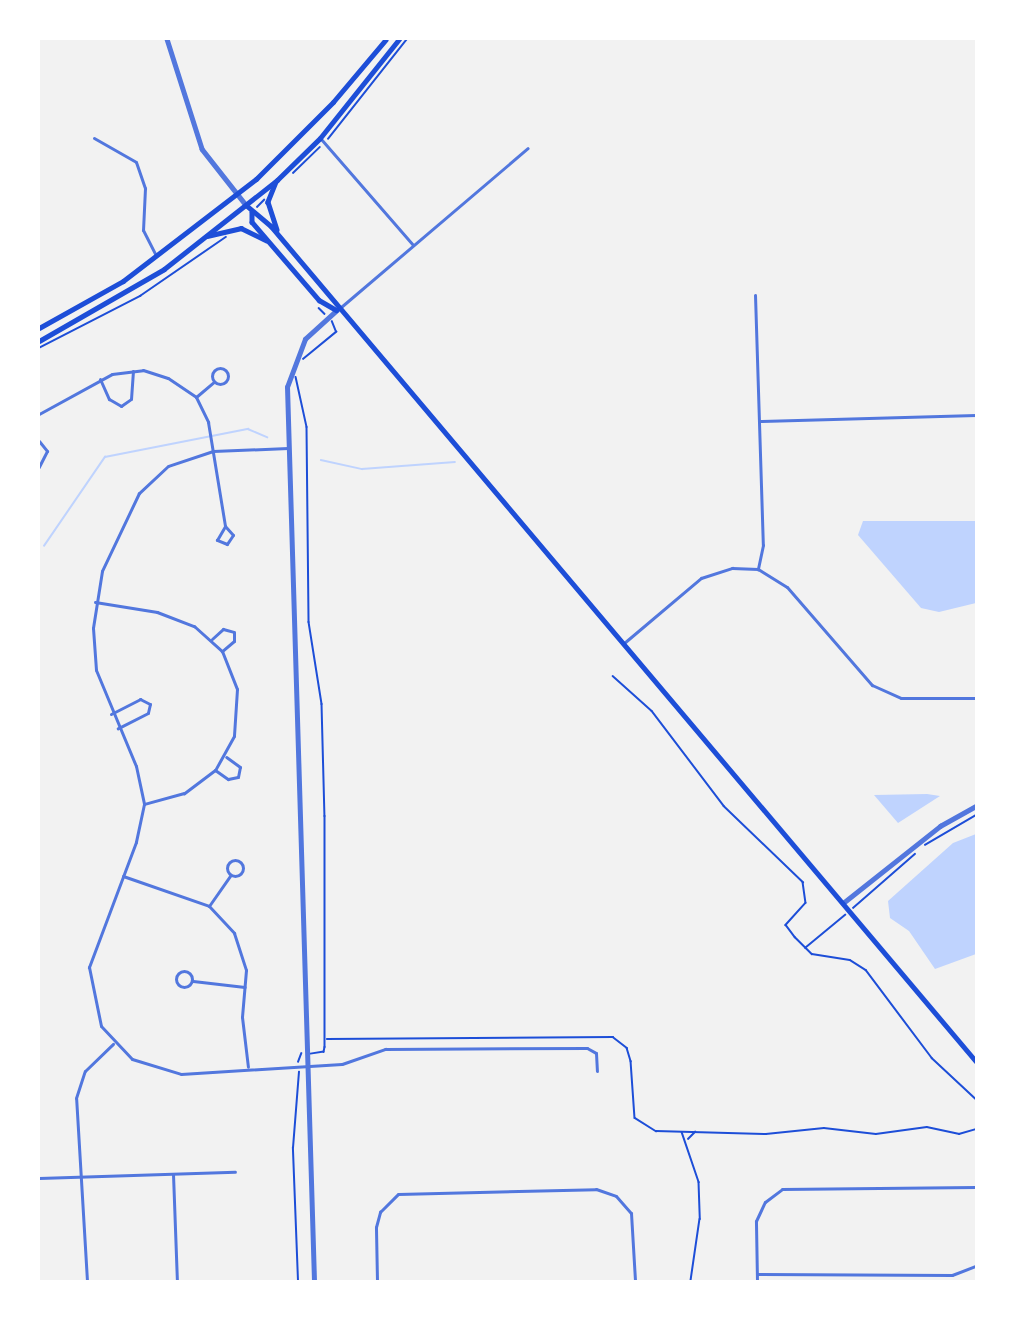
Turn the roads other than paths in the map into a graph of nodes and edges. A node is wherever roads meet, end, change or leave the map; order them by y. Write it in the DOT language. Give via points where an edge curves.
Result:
graph roads {
  1 [pos="167,39"];
  2 [pos="386,39"];
  3 [pos="399,39"];
  4 [pos="94,138"];
  5 [pos="320,138"];
  6 [pos="528,148"];
  7 [pos="277,180"];
  8 [pos="238,194"];
  9 [pos="246,205"];
  10 [pos="252,212"];
  11 [pos="207,236"];
  12 [pos="279,236"];
  13 [pos="270,243"];
  14 [pos="413,245"];
  15 [pos="157,257"];
  16 [pos="755,295"];
  17 [pos="337,310"];
  18 [pos="39,328"];
  19 [pos="39,341"];
  20 [pos="133,370"];
  21 [pos="100,379"];
  22 [pos="214,382"];
  23 [pos="196,397"];
  24 [pos="39,414"];
  25 [pos="976,415"];
  26 [pos="760,421"];
  27 [pos="39,441"];
  28 [pos="288,448"];
  29 [pos="213,451"];
  30 [pos="39,467"];
  31 [pos="225,526"];
  32 [pos="758,569"];
  33 [pos="95,602"];
  34 [pos="212,639"];
  35 [pos="624,643"];
  36 [pos="222,651"];
  37 [pos="976,698"];
  38 [pos="111,714"];
  39 [pos="118,728"];
  40 [pos="225,757"];
  41 [pos="215,771"];
  42 [pos="144,804"];
  43 [pos="976,806"];
  44 [pos="123,876"];
  45 [pos="230,876"];
  46 [pos="843,903"];
  47 [pos="209,906"];
  48 [pos="193,981"];
  49 [pos="245,987"];
  50 [pos="113,1044"];
  51 [pos="976,1061"];
  52 [pos="307,1064"];
  53 [pos="248,1067"];
  54 [pos="597,1071"];
  55 [pos="235,1172"];
  56 [pos="173,1174"];
  57 [pos="78,1177"];
  58 [pos="39,1178"];
  59 [pos="976,1187"];
  60 [pos="976,1266"];
  61 [pos="757,1275"];
  62 [pos="87,1281"];
  63 [pos="177,1281"];
  64 [pos="314,1281"];
  65 [pos="377,1281"];
  66 [pos="523,1281"];
  67 [pos="535,1281"];
  68 [pos="635,1281"];
  69 [pos="757,1281"];
  1 -- 8 [label="street" via="202,149"];
  2 -- 8 [label="main road" via="305,132"];
  3 -- 5 [label="main road"];
  4 -- 15 [label="street" via="136,162 145,188 143,230"];
  5 -- 7 [label="main road"];
  5 -- 14 [label="street"];
  6 -- 14 [label="street"];
  7 -- 9 [label="main road"];
  7 -- 12 [label="main road" via="268,208"];
  8 -- 9 [label="street"];
  8 -- 15 [label="main road"];
  9 -- 10 [label="main road"];
  9 -- 11 [label="main road"];
  10 -- 12 [label="main road"];
  10 -- 13 [label="main road" via="252,222"];
  11 -- 13 [label="main road" via="241,228"];
  11 -- 19 [label="main road" via="156,274"];
  12 -- 17 [label="main road"];
  13 -- 17 [label="main road" via="319,300"];
  14 -- 17 [label="street"];
  15 -- 18 [label="main road"];
  16 -- 26 [label="street"];
  17 -- 28 [label="street" via="305,339 291,364"];
  17 -- 35 [label="main road"];
  20 -- 21 [label="street"];
  20 -- 21 [label="street" via="130,399 124,405 109,399"];
  20 -- 23 [label="street" via="168,378"];
  21 -- 24 [label="street"];
  22 -- 22 [label="street" via="227,382 226,370 215,369"];
  22 -- 23 [label="street"];
  23 -- 29 [label="street"];
  25 -- 26 [label="street"];
  26 -- 32 [label="street" via="763,545"];
  27 -- 30 [label="street" via="47,453"];
  28 -- 29 [label="street"];
  28 -- 52 [label="street"];
  29 -- 31 [label="street"];
  29 -- 33 [label="street" via="168,466 139,493 102,570"];
  31 -- 31 [label="street" via="217,540 227,544 232,535"];
  32 -- 35 [label="street" via="732,568 701,578"];
  32 -- 37 [label="street" via="787,587 872,684 901,698"];
  33 -- 34 [label="street" via="176,617"];
  33 -- 38 [label="street" via="96,667"];
  34 -- 36 [label="street"];
  34 -- 36 [label="street" via="223,629 234,632 234,641"];
  35 -- 46 [label="main road"];
  36 -- 40 [label="street" via="237,689 238,711"];
  38 -- 39 [label="street"];
  38 -- 39 [label="street" via="140,699 150,704 148,712"];
  39 -- 42 [label="street" via="136,766"];
  40 -- 41 [label="street"];
  40 -- 41 [label="street" via="240,767 238,777 228,779"];
  41 -- 42 [label="street" via="184,793"];
  42 -- 44 [label="street"];
  43 -- 46 [label="street" via="940,826"];
  44 -- 47 [label="street"];
  44 -- 50 [label="street" via="89,967 93,1008"];
  45 -- 45 [label="street" via="244,870 238,860 228,865"];
  45 -- 47 [label="street"];
  46 -- 51 [label="main road"];
  47 -- 49 [label="street" via="240,945"];
  48 -- 48 [label="street" via="180,971 176,981 184,987"];
  48 -- 49 [label="street"];
  49 -- 53 [label="street"];
  50 -- 53 [label="street" via="155,1071 181,1074"];
  50 -- 57 [label="street" via="78,1086"];
  52 -- 53 [label="street"];
  52 -- 54 [label="street" via="342,1064 385,1049 587,1048 596,1053"];
  52 -- 64 [label="street"];
  55 -- 56 [label="street"];
  56 -- 57 [label="street"];
  56 -- 63 [label="street"];
  57 -- 58 [label="street"];
  57 -- 62 [label="street"];
  59 -- 61 [label="street" via="782,1189 765,1202 756,1221"];
  60 -- 61 [label="street" via="952,1275"];
  61 -- 69 [label="street"];
  65 -- 68 [label="street" via="376,1227 380,1212 398,1194 596,1189 616,1196 631,1213"];
  66 -- 67 [label="street"];
}
